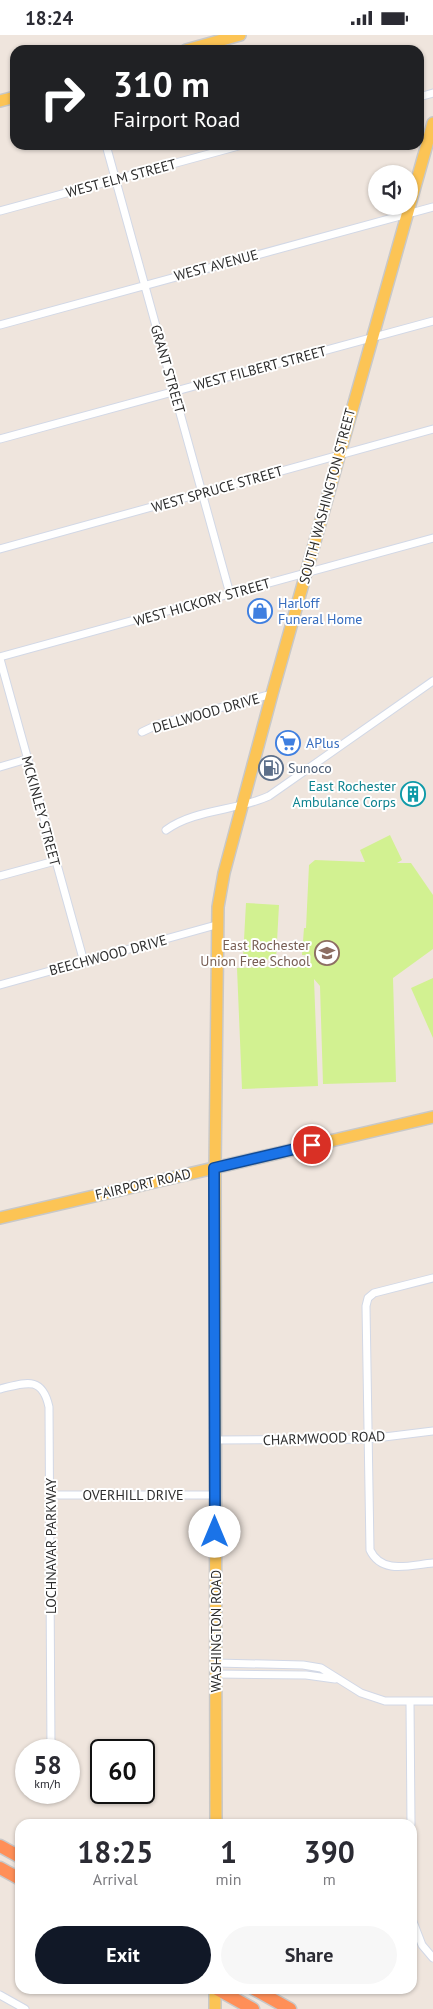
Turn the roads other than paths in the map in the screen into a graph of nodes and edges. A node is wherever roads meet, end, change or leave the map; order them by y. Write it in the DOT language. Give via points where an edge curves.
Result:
graph roads {
  1 [pos="240,35"];
  2 [pos="204,45"];
  3 [pos="433,123"];
  4 [pos="107,150"];
  5 [pos="223,150"];
  6 [pos="418,176"];
  7 [pos="115,179"];
  8 [pos="433,207"];
  9 [pos="0,211"];
  10 [pos="418,211"];
  11 [pos="403,215"];
  12 [pos="407,215"];
  13 [pos="145,285"];
  14 [pos="433,321"];
  15 [pos="0,325"];
  16 [pos="371,337"];
  17 [pos="175,392"];
  18 [pos="433,429"];
  19 [pos="0,439"];
  20 [pos="337,455"];
  21 [pos="202,493"];
  22 [pos="433,538"];
  23 [pos="0,549"];
  24 [pos="306,573"];
  25 [pos="230,594"];
  26 [pos="0,658"];
  27 [pos="433,681"];
  28 [pos="272,694"];
  29 [pos="142,732"];
  30 [pos="27,759"];
  31 [pos="0,767"];
  32 [pos="242,804"];
  33 [pos="166,830"];
  34 [pos="55,861"];
  35 [pos="0,876"];
  36 [pos="216,925"];
  37 [pos="84,962"];
  38 [pos="0,985"];
  39 [pos="433,1117"];
  40 [pos="214,1168"];
  41 [pos="0,1218"];
  42 [pos="433,1278"];
  43 [pos="0,1389"];
  44 [pos="433,1431"];
  45 [pos="368,1439"];
  46 [pos="215,1440"];
  47 [pos="51,1495"];
  48 [pos="215,1495"];
  49 [pos="433,1563"];
  50 [pos="216,1669"];
  51 [pos="342,1680"];
  52 [pos="433,1701"];
  53 [pos="410,1702"];
  54 [pos="51,1739"];
  55 [pos="216,1819"];
  56 [pos="411,1819"];
  57 [pos="0,1846"];
  58 [pos="15,1854"];
  59 [pos="0,1868"];
  60 [pos="15,1876"];
  61 [pos="417,1932"];
  62 [pos="433,1958"];
  63 [pos="216,1994"];
  64 [pos="225,1994"];
  65 [pos="263,1994"];
  66 [pos="0,1995"];
  67 [pos="25,2009"];
  68 [pos="215,2009"];
  69 [pos="253,2009"];
  70 [pos="290,2009"];
  1 -- 2 [label="main road"];
  3 -- 6 [label="main road, SOUTH WASHINGTON STREET"];
  4 -- 7 [label="street, GRANT STREET"];
  5 -- 7 [label="street, WEST ELM STREET"];
  7 -- 9 [label="street, WEST ELM STREET"];
  7 -- 13 [label="street, GRANT STREET"];
  8 -- 10 [label="street, WEST AVENUE"];
  11 -- 13 [label="street, WEST AVENUE"];
  12 -- 16 [label="main road, SOUTH WASHINGTON STREET"];
  13 -- 15 [label="street, WEST AVENUE"];
  13 -- 17 [label="street, GRANT STREET"];
  14 -- 16 [label="street, WEST FILBERT STREET"];
  16 -- 17 [label="street, WEST FILBERT STREET"];
  16 -- 20 [label="main road, SOUTH WASHINGTON STREET"];
  17 -- 19 [label="street, WEST FILBERT STREET"];
  17 -- 21 [label="street, GRANT STREET"];
  18 -- 20 [label="street, WEST SPRUCE STREET"];
  20 -- 21 [label="street, WEST SPRUCE STREET"];
  20 -- 24 [label="main road, SOUTH WASHINGTON STREET"];
  21 -- 23 [label="street, WEST SPRUCE STREET"];
  21 -- 25 [label="street, GRANT STREET"];
  22 -- 24 [label="street, WEST HICKORY STREET"];
  24 -- 25 [label="street, WEST HICKORY STREET"];
  24 -- 28 [label="main road, SOUTH WASHINGTON STREET"];
  25 -- 26 [label="street, WEST HICKORY STREET"];
  26 -- 30 [label="street, MCKINLEY STREET"];
  27 -- 32 [label="street" via="270,796"];
  28 -- 29 [label="street, DELLWOOD DRIVE" via="159,724"];
  28 -- 32 [label="main road, SOUTH WASHINGTON STREET"];
  30 -- 31 [label="street"];
  30 -- 34 [label="street, MCKINLEY STREET"];
  32 -- 33 [label="street" via="178,821"];
  32 -- 36 [label="main road, SOUTH WASHINGTON STREET" via="220,889"];
  34 -- 35 [label="street"];
  34 -- 37 [label="street, MCKINLEY STREET"];
  36 -- 37 [label="street, BEECHWOOD DRIVE"];
  36 -- 40 [label="main road, SOUTH WASHINGTON STREET"];
  37 -- 38 [label="street, BEECHWOOD DRIVE"];
  39 -- 40 [label="main road, FAIRPORT ROAD"];
  40 -- 41 [label="main road, FAIRPORT ROAD"];
  40 -- 46 [label="main road, WASHINGTON ROAD"];
  42 -- 45 [label="street" via="374,1293 368,1298"];
  43 -- 47 [label="street, LOCHNAVAR PARKWAY" via="32,1383 44,1392 49,1407"];
  44 -- 45 [label="street, CHARMWOOD ROAD"];
  45 -- 46 [label="street, CHARMWOOD ROAD"];
  45 -- 49 [label="street" via="369,1543 374,1557 377,1562 390,1567"];
  46 -- 48 [label="main road, WASHINGTON ROAD"];
  47 -- 48 [label="street, OVERHILL DRIVE"];
  47 -- 54 [label="street, LOCHNAVAR PARKWAY"];
  48 -- 50 [label="main road, WASHINGTON ROAD"];
  50 -- 51 [label="street"];
  50 -- 51 [label="street" via="303,1665 320,1668"];
  50 -- 55 [label="main road, WASHINGTON ROAD"];
  51 -- 53 [label="street" via="370,1697"];
  52 -- 53 [label="street"];
  53 -- 56 [label="street"];
  57 -- 58 [label="highway"];
  59 -- 60 [label="highway"];
  61 -- 62 [label="street"];
  63 -- 68 [label="main road"];
  64 -- 69 [label="highway"];
  65 -- 70 [label="highway"];
  66 -- 67 [label="street"];
}
